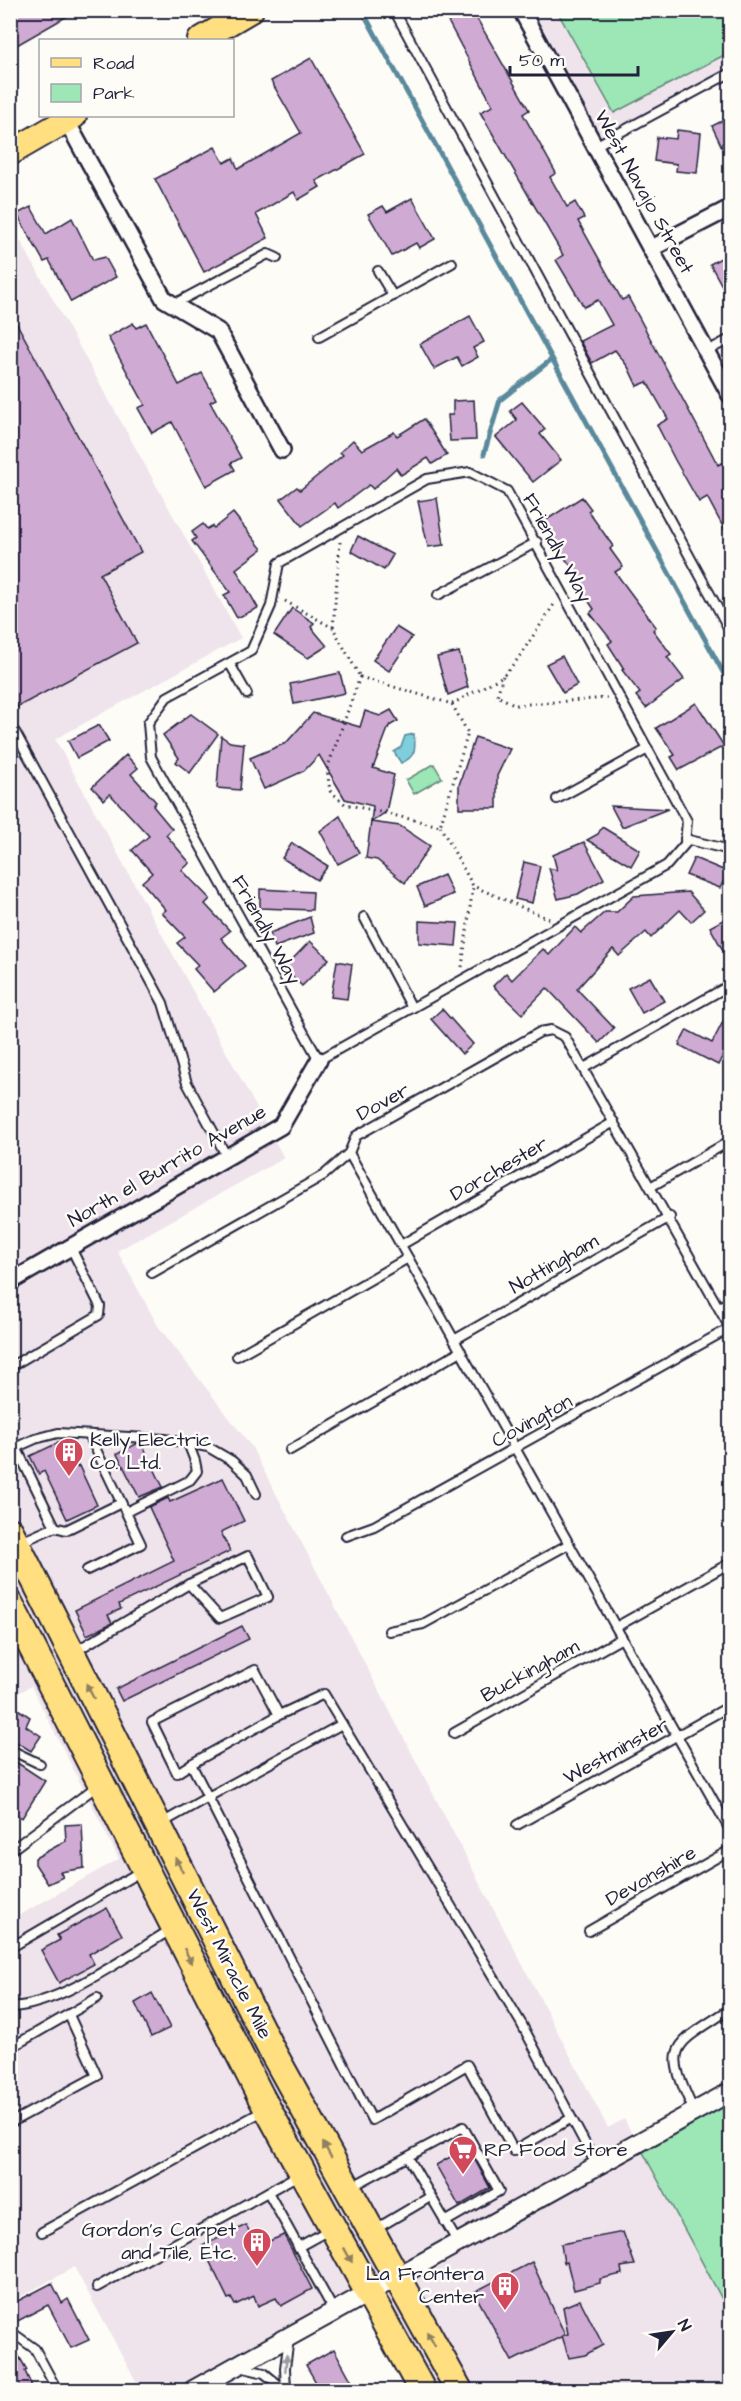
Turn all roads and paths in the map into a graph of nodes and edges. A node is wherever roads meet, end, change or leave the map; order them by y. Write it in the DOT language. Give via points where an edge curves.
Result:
graph roads {
  1 [pos="251,10"];
  2 [pos="394,10"];
  3 [pos="521,10"];
  4 [pos="202,39"];
  5 [pos="730,73"];
  6 [pos="70,118"];
  7 [pos="595,146"];
  8 [pos="10,153"];
  9 [pos="730,208"];
  10 [pos="652,248"];
  11 [pos="277,258"];
  12 [pos="452,263"];
  13 [pos="378,270"];
  14 [pos="393,296"];
  15 [pos="172,304"];
  16 [pos="319,337"];
  17 [pos="730,339"];
  18 [pos="707,351"];
  19 [pos="730,395"];
  20 [pos="282,450"];
  21 [pos="341,526"];
  22 [pos="537,542"];
  23 [pos="563,591"];
  24 [pos="272,593"];
  25 [pos="438,595"];
  26 [pos="333,628"];
  27 [pos="730,631"];
  28 [pos="230,664"];
  29 [pos="502,676"];
  30 [pos="360,677"];
  31 [pos="247,693"];
  32 [pos="620,697"];
  33 [pos="452,704"];
  34 [pos="15,732"];
  35 [pos="648,749"];
  36 [pos="556,799"];
  37 [pos="440,826"];
  38 [pos="685,839"];
  39 [pos="730,850"];
  40 [pos="473,886"];
  41 [pos="364,917"];
  42 [pos="562,924"];
  43 [pos="460,981"];
  44 [pos="730,985"];
  45 [pos="412,1008"];
  46 [pos="319,1060"];
  47 [pos="584,1068"];
  48 [pos="614,1122"];
  49 [pos="730,1141"];
  50 [pos="349,1153"];
  51 [pos="227,1157"];
  52 [pos="652,1186"];
  53 [pos="670,1217"];
  54 [pos="401,1245"];
  55 [pos="70,1246"];
  56 [pos="408,1258"];
  57 [pos="152,1273"];
  58 [pos="10,1282"];
  59 [pos="730,1301"];
  60 [pos="719,1308"];
  61 [pos="730,1328"];
  62 [pos="454,1340"];
  63 [pos="461,1351"];
  64 [pos="237,1356"];
  65 [pos="10,1367"];
  66 [pos="89,1435"];
  67 [pos="188,1443"];
  68 [pos="13,1449"];
  69 [pos="516,1449"];
  70 [pos="290,1450"];
  71 [pos="256,1494"];
  72 [pos="121,1503"];
  73 [pos="126,1512"];
  74 [pos="55,1527"];
  75 [pos="346,1536"];
  76 [pos="14,1537"];
  77 [pos="569,1544"];
  78 [pos="730,1563"];
  79 [pos="87,1570"];
  80 [pos="189,1584"];
  81 [pos="10,1604"];
  82 [pos="616,1627"];
  83 [pos="389,1632"];
  84 [pos="622,1638"];
  85 [pos="34,1651"];
  86 [pos="71,1654"];
  87 [pos="730,1706"];
  88 [pos="279,1715"];
  89 [pos="342,1724"];
  90 [pos="454,1733"];
  91 [pos="677,1736"];
  92 [pos="10,1755"];
  93 [pos="40,1764"];
  94 [pos="191,1764"];
  95 [pos="100,1783"];
  96 [pos="208,1797"];
  97 [pos="157,1822"];
  98 [pos="517,1825"];
  99 [pos="730,1830"];
  100 [pos="730,1850"];
  101 [pos="10,1851"];
  102 [pos="144,1870"];
  103 [pos="174,1928"];
  104 [pos="589,1931"];
  105 [pos="10,1948"];
  106 [pos="97,1998"];
  107 [pos="10,2007"];
  108 [pos="730,2009"];
  109 [pos="69,2015"];
  110 [pos="10,2048"];
  111 [pos="730,2092"];
  112 [pos="267,2109"];
  113 [pos="694,2112"];
  114 [pos="570,2119"];
  115 [pos="10,2123"];
  116 [pos="408,2157"];
  117 [pos="597,2166"];
  118 [pos="302,2172"];
  119 [pos="348,2189"];
  120 [pos="268,2192"];
  121 [pos="430,2197"];
  122 [pos="446,2222"];
  123 [pos="333,2228"];
  124 [pos="371,2231"];
  125 [pos="42,2232"];
  126 [pos="458,2243"];
  127 [pos="298,2247"];
  128 [pos="396,2277"];
  129 [pos="97,2287"];
  130 [pos="368,2292"];
  131 [pos="334,2311"];
  132 [pos="10,2331"];
  133 [pos="290,2336"];
  134 [pos="236,2366"];
  135 [pos="57,2391"];
  136 [pos="193,2391"];
  137 [pos="286,2391"];
  138 [pos="422,2391"];
  139 [pos="459,2391"];
  1 -- 4 [label="main road"];
  2 -- 27 [label="lane"];
  3 -- 7 [label="street, West Navajo Street"];
  5 -- 7 [label="lane"];
  6 -- 8 [label="main road"];
  6 -- 15 [label="street" via="164,299"];
  7 -- 10 [label="street, West Navajo Street"];
  9 -- 10 [label="street"];
  10 -- 18 [label="street, West Navajo Street"];
  11 -- 15 [label="lane" via="268,254"];
  12 -- 14 [label="lane"];
  13 -- 14 [label="lane"];
  14 -- 16 [label="lane"];
  15 -- 20 [label="street" via="218,331"];
  17 -- 18 [label="lane"];
  18 -- 19 [label="street, West Navajo Street"];
  21 -- 22 [label="lane, Friendly Way" via="427,479 470,472 507,491"];
  21 -- 24 [label="lane, Friendly Way" via="279,563"];
  21 -- 26 [label="path"];
  22 -- 23 [label="lane, Friendly Way"];
  22 -- 25 [label="lane"];
  23 -- 29 [label="path"];
  23 -- 32 [label="lane, Friendly Way"];
  24 -- 26 [label="path"];
  24 -- 28 [label="lane, Friendly Way" via="271,606 251,651"];
  26 -- 30 [label="path"];
  28 -- 31 [label="lane"];
  28 -- 46 [label="lane, Friendly Way" via="167,697 148,723 151,757"];
  29 -- 32 [label="path" via="497,696 516,705"];
  29 -- 33 [label="path"];
  30 -- 33 [label="path"];
  30 -- 37 [label="path" via="327,769 330,791 345,804"];
  32 -- 35 [label="lane, Friendly Way"];
  33 -- 37 [label="path" via="468,733"];
  34 -- 51 [label="lane" via="163,1003 187,1083"];
  35 -- 36 [label="lane"];
  35 -- 38 [label="lane, Friendly Way" via="687,821"];
  37 -- 40 [label="path"];
  38 -- 39 [label="lane"];
  38 -- 42 [label="lane" via="667,865"];
  40 -- 42 [label="path"];
  40 -- 43 [label="path"];
  41 -- 45 [label="lane"];
  42 -- 43 [label="lane"];
  43 -- 45 [label="lane"];
  44 -- 47 [label="lane"];
  45 -- 46 [label="lane"];
  46 -- 51 [label="street, North el Burrito Avenue" via="281,1126"];
  47 -- 48 [label="lane"];
  47 -- 50 [label="lane, Dover" via="565,1037 551,1030 540,1032 356,1136"];
  48 -- 52 [label="lane"];
  48 -- 54 [label="lane, Dorchester"];
  49 -- 52 [label="lane"];
  50 -- 54 [label="lane"];
  50 -- 57 [label="lane, Dover" via="324,1175"];
  51 -- 55 [label="street, North el Burrito Avenue"];
  52 -- 53 [label="lane"];
  53 -- 60 [label="lane"];
  53 -- 62 [label="lane, Nottingham"];
  54 -- 56 [label="lane"];
  55 -- 58 [label="street, North el Burrito Avenue"];
  55 -- 65 [label="lane" via="100,1306 99,1314"];
  56 -- 62 [label="lane"];
  56 -- 64 [label="lane"];
  59 -- 60 [label="lane"];
  60 -- 61 [label="lane"];
  61 -- 69 [label="lane, Covington"];
  62 -- 63 [label="lane"];
  63 -- 69 [label="lane"];
  63 -- 70 [label="lane"];
  66 -- 67 [label="lane"];
  66 -- 68 [label="lane" via="58,1433"];
  66 -- 72 [label="lane"];
  67 -- 71 [label="lane" via="208,1447 232,1461 247,1475"];
  67 -- 73 [label="lane" via="197,1472 190,1480"];
  68 -- 74 [label="lane"];
  69 -- 75 [label="lane, Covington" via="374,1526"];
  69 -- 77 [label="lane"];
  72 -- 73 [label="lane"];
  72 -- 74 [label="lane" via="66,1530"];
  73 -- 79 [label="lane" via="141,1544"];
  74 -- 76 [label="lane"];
  76 -- 86 [label="highway, West Miracle Mile"];
  77 -- 82 [label="lane"];
  77 -- 83 [label="lane" via="423,1624"];
  78 -- 82 [label="lane"];
  80 -- 80 [label="lane" via="248,1556 268,1597 220,1618"];
  80 -- 86 [label="lane"];
  81 -- 85 [label="highway, West Miracle Mile"];
  82 -- 84 [label="lane"];
  84 -- 90 [label="lane, Buckingham"];
  84 -- 91 [label="lane"];
  85 -- 95 [label="highway, West Miracle Mile"];
  85 -- 97 [label="highway" via="52,1661 127,1805 142,1820"];
  97 -- 86 [label="highway, West Miracle Mile, one-way"];
  87 -- 91 [label="lane, Westminster"];
  88 -- 89 [label="lane" via="324,1694"];
  88 -- 94 [label="lane"];
  88 -- 94 [label="lane" via="255,1670 152,1722 177,1773"];
  89 -- 96 [label="lane"];
  89 -- 114 [label="lane" via="521,2023"];
  91 -- 98 [label="lane, Westminster"];
  91 -- 99 [label="lane"];
  92 -- 93 [label="lane" via="15,1752"];
  94 -- 96 [label="lane"];
  95 -- 101 [label="lane"];
  95 -- 102 [label="highway, West Miracle Mile"];
  96 -- 97 [label="lane"];
  96 -- 114 [label="lane" via="372,2120 467,2065 514,2151"];
  119 -- 97 [label="highway, West Miracle Mile, one-way"];
  100 -- 104 [label="lane, Devonshire"];
  102 -- 103 [label="highway, West Miracle Mile"];
  102 -- 105 [label="lane"];
  103 -- 107 [label="lane" via="62,1993 26,2007"];
  103 -- 112 [label="highway, West Miracle Mile, one-way"];
  106 -- 109 [label="lane"];
  108 -- 113 [label="lane" via="686,2039 674,2057 676,2075"];
  109 -- 110 [label="lane"];
  109 -- 115 [label="lane" via="97,2076"];
  111 -- 113 [label="street"];
  112 -- 118 [label="highway, West Miracle Mile"];
  112 -- 125 [label="lane"];
  113 -- 117 [label="street"];
  114 -- 117 [label="lane"];
  116 -- 119 [label="lane"];
  116 -- 121 [label="lane"];
  116 -- 122 [label="lane" via="463,2127 499,2191"];
  117 -- 126 [label="street"];
  118 -- 120 [label="lane"];
  118 -- 123 [label="highway, West Miracle Mile"];
  119 -- 124 [label="highway, West Miracle Mile"];
  120 -- 127 [label="lane"];
  120 -- 129 [label="lane"];
  121 -- 122 [label="lane"];
  121 -- 124 [label="lane"];
  122 -- 126 [label="lane"];
  123 -- 127 [label="lane"];
  123 -- 130 [label="highway, West Miracle Mile, one-way"];
  124 -- 128 [label="highway, West Miracle Mile"];
  126 -- 128 [label="street"];
  127 -- 131 [label="lane"];
  128 -- 130 [label="street"];
  139 -- 128 [label="highway, West Miracle Mile, one-way"];
  130 -- 131 [label="street"];
  130 -- 138 [label="highway, West Miracle Mile"];
  131 -- 133 [label="street"];
  132 -- 135 [label="lane" via="35,2349"];
  133 -- 134 [label="street"];
  137 -- 133 [label="lane, one-way"];
  134 -- 136 [label="street"];
  134 -- 137 [label="lane" via="264,2373"];
}
